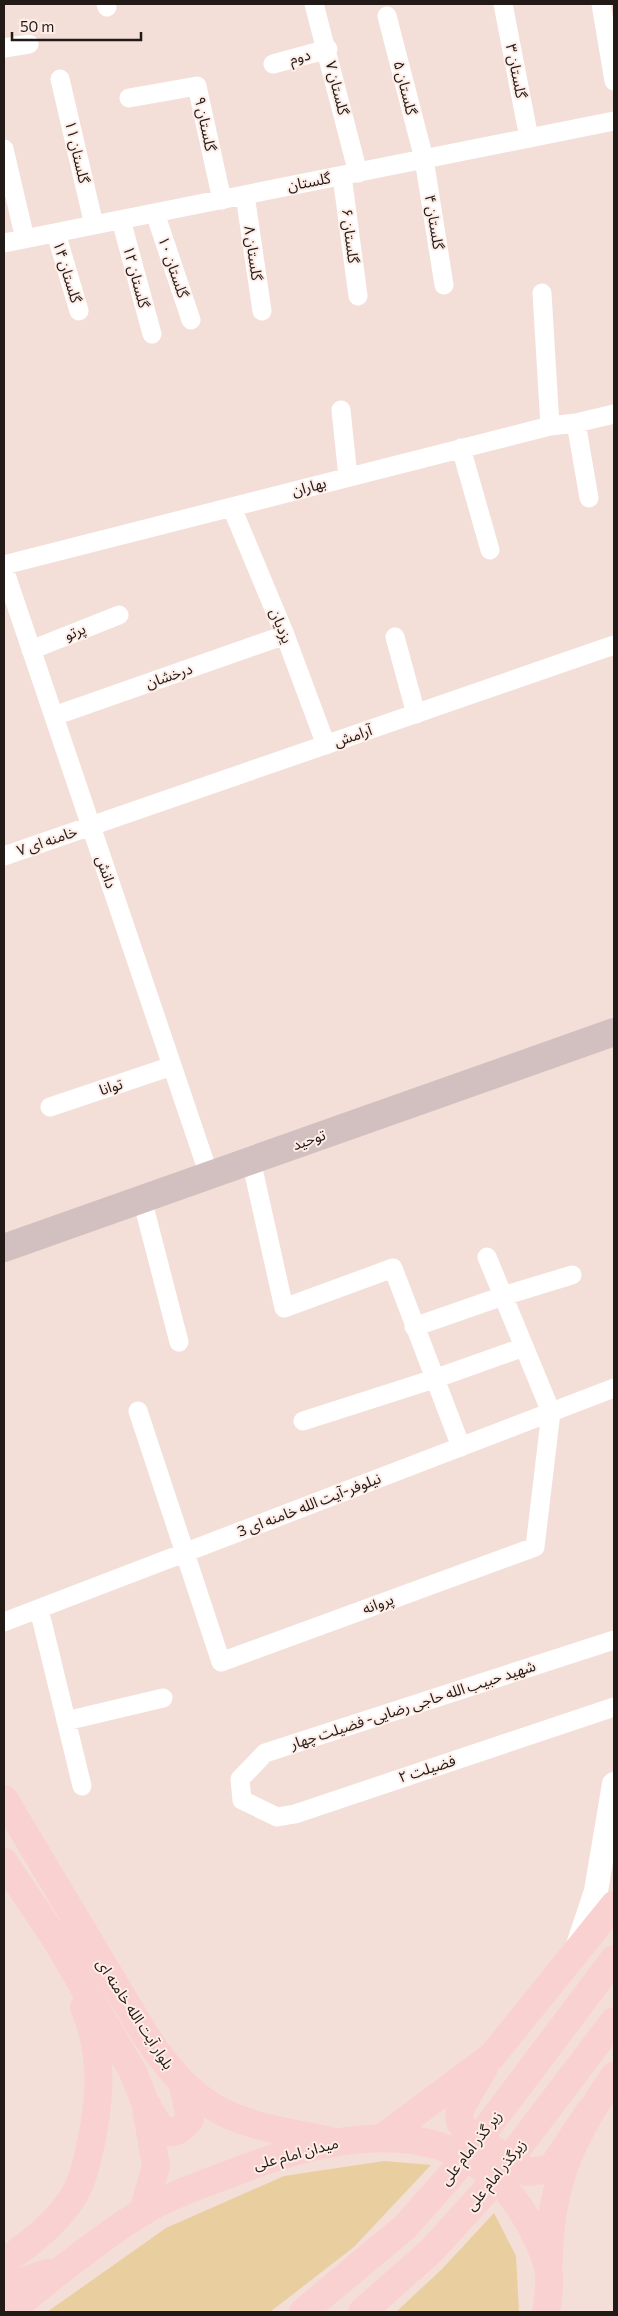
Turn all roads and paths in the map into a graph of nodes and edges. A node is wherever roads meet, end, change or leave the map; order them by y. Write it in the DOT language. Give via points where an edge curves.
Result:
graph roads {
  1 [pos="314,4"];
  2 [pos="503,4"];
  3 [pos="600,4"];
  4 [pos="387,16"];
  5 [pos="29,44"];
  6 [pos="4,48"];
  7 [pos="328,49"];
  8 [pos="273,64"];
  9 [pos="60,78"];
  10 [pos="614,82"];
  11 [pos="129,98"];
  12 [pos="614,121"];
  13 [pos="529,138"];
  14 [pos="4,149"];
  15 [pos="424,159"];
  16 [pos="350,174"];
  17 [pos="245,195"];
  18 [pos="222,200"];
  19 [pos="155,213"];
  20 [pos="121,220"];
  21 [pos="94,225"];
  22 [pos="56,233"];
  23 [pos="25,239"];
  24 [pos="4,243"];
  25 [pos="444,285"];
  26 [pos="542,293"];
  27 [pos="358,296"];
  28 [pos="79,311"];
  29 [pos="262,311"];
  30 [pos="191,320"];
  31 [pos="152,334"];
  32 [pos="341,410"];
  33 [pos="614,414"];
  34 [pos="576,423"];
  35 [pos="550,426"];
  36 [pos="460,448"];
  37 [pos="348,476"];
  38 [pos="588,498"];
  39 [pos="232,508"];
  40 [pos="490,550"];
  41 [pos="4,567"];
  42 [pos="119,615"];
  43 [pos="285,635"];
  44 [pos="394,637"];
  45 [pos="614,645"];
  46 [pos="31,650"];
  47 [pos="416,714"];
  48 [pos="54,716"];
  49 [pos="326,745"];
  50 [pos="91,826"];
  51 [pos="4,856"];
  52 [pos="614,1032"];
  53 [pos="172,1066"];
  54 [pos="50,1107"];
  55 [pos="251,1160"];
  56 [pos="209,1175"];
  57 [pos="142,1199"];
  58 [pos="4,1248"];
  59 [pos="488,1257"];
  60 [pos="572,1275"];
  61 [pos="503,1296"];
  62 [pos="414,1327"];
  63 [pos="179,1342"];
  64 [pos="524,1347"];
  65 [pos="434,1379"];
  66 [pos="614,1388"];
  67 [pos="138,1411"];
  68 [pos="551,1412"];
  69 [pos="303,1421"];
  70 [pos="461,1447"];
  71 [pos="184,1553"];
  72 [pos="39,1609"];
  73 [pos="4,1622"];
  74 [pos="614,1640"];
  75 [pos="163,1698"];
  76 [pos="614,1707"];
  77 [pos="66,1722"];
  78 [pos="614,1784"];
  79 [pos="82,1786"];
  80 [pos="4,1799"];
  81 [pos="242,1800"];
  82 [pos="4,1862"];
  83 [pos="614,1905"];
  84 [pos="58,1944"];
  85 [pos="576,1949"];
  86 [pos="614,1959"];
  87 [pos="614,2022"];
  88 [pos="492,2056"];
  89 [pos="614,2076"];
  90 [pos="183,2085"];
  91 [pos="145,2102"];
  92 [pos="590,2112"];
  93 [pos="382,2138"];
  94 [pos="336,2141"];
  95 [pos="461,2142"];
  96 [pos="143,2212"];
  97 [pos="4,2262"];
  98 [pos="65,2266"];
  99 [pos="549,2273"];
  100 [pos="4,2288"];
  101 [pos="9,2312"];
  102 [pos="302,2312"];
  103 [pos="362,2312"];
  104 [pos="546,2312"];
  1 -- 7 [label="street, گلستان ۷"];
  2 -- 13 [label="street, گلستان ۳"];
  3 -- 10 [label="street"];
  4 -- 15 [label="street, گلستان ۵"];
  5 -- 6 [label="street"];
  7 -- 8 [label="street, دوم"];
  7 -- 16 [label="street, گلستان ۷"];
  9 -- 21 [label="street, گلستان ۱۱"];
  11 -- 18 [label="street, گلستان ۹" via="197,86"];
  12 -- 13 [label="street, گلستان"];
  13 -- 15 [label="street, گلستان"];
  14 -- 23 [label="street"];
  15 -- 16 [label="street, گلستان"];
  15 -- 25 [label="street, گلستان ۴"];
  16 -- 17 [label="street, گلستان"];
  16 -- 27 [label="street, گلستان ۶"];
  17 -- 18 [label="street, گلستان"];
  17 -- 29 [label="street, گلستان ۸"];
  18 -- 19 [label="street, گلستان"];
  19 -- 20 [label="street, گلستان"];
  19 -- 30 [label="street, گلستان ۱۰"];
  20 -- 21 [label="street, گلستان"];
  20 -- 31 [label="street, گلستان ۱۲"];
  21 -- 22 [label="street, گلستان"];
  22 -- 23 [label="street, گلستان"];
  22 -- 28 [label="street, گلستان ۱۴"];
  23 -- 24 [label="street, گلستان"];
  26 -- 35 [label="street"];
  32 -- 37 [label="street"];
  33 -- 34 [label="street, بهاران"];
  34 -- 35 [label="street, بهاران"];
  34 -- 38 [label="street"];
  35 -- 36 [label="street, بهاران"];
  36 -- 37 [label="street, بهاران"];
  36 -- 40 [label="street"];
  37 -- 39 [label="street, بهاران"];
  39 -- 41 [label="street, بهاران"];
  39 -- 43 [label="street, یزدیان"];
  41 -- 46 [label="street, دانش"];
  42 -- 46 [label="street, پرتو"];
  43 -- 48 [label="street, درخشان"];
  43 -- 49 [label="street, یزدیان"];
  44 -- 47 [label="street"];
  45 -- 47 [label="street, آرامش"];
  46 -- 48 [label="street, دانش"];
  47 -- 49 [label="street, آرامش"];
  48 -- 50 [label="street, دانش"];
  49 -- 50 [label="street, آرامش"];
  50 -- 51 [label="street, خامنه ای ۷"];
  50 -- 53 [label="street, دانش"];
  52 -- 55 [label="main road, توحید"];
  53 -- 54 [label="street, توانا"];
  53 -- 56 [label="street, دانش"];
  55 -- 56 [label="main road, توحید"];
  55 -- 62 [label="street" via="284,1308 393,1268"];
  56 -- 57 [label="main road, توحید"];
  57 -- 58 [label="main road, توحید"];
  57 -- 63 [label="street"];
  59 -- 61 [label="street"];
  60 -- 61 [label="street"];
  61 -- 62 [label="street"];
  61 -- 64 [label="street"];
  62 -- 65 [label="street"];
  64 -- 65 [label="street"];
  64 -- 68 [label="street"];
  65 -- 69 [label="street"];
  65 -- 70 [label="street"];
  66 -- 68 [label="street, نیلوفر-آیت الله خامنه ای 3"];
  67 -- 71 [label="street"];
  68 -- 70 [label="street, نیلوفر-آیت الله خامنه ای 3"];
  68 -- 71 [label="street, پروانه" via="535,1547 221,1662"];
  70 -- 71 [label="street, نیلوفر-آیت الله خامنه ای 3"];
  71 -- 72 [label="street, نیلوفر-آیت الله خامنه ای 3"];
  72 -- 73 [label="street, نیلوفر-آیت الله خامنه ای 3"];
  72 -- 77 [label="street"];
  74 -- 81 [label="street, شهید حبیب الله حاجی رضایی- فضیلت چهار" via="266,1753 240,1779"];
  75 -- 77 [label="street"];
  76 -- 81 [label="street, فضیلت ۲" via="295,1814 277,1817"];
  77 -- 79 [label="street"];
  78 -- 85 [label="street" via="596,1891"];
  80 -- 90 [label="main road, بلوار آیت الله خامنه ای" via="144,2033 164,2064"];
  82 -- 84 [label="main road, بلوار آیت الله خامنه ای"];
  83 -- 85 [label="main road"];
  84 -- 91 [label="main road, بلوار آیت الله خامنه ای" via="133,2072"];
  84 -- 97 [label="main road" via="92,2027 98,2064 99,2103 86,2165 73,2196 42,2235"];
  85 -- 88 [label="main road"];
  86 -- 102 [label="main road, زیر گذر امام علی" via="453,2173 405,2227"];
  87 -- 103 [label="main road, زیرگذر امام علی" via="482,2195 431,2251"];
  88 -- 93 [label="main road"];
  88 -- 95 [label="main road" via="460,2109"];
  89 -- 92 [label="main road"];
  90 -- 91 [label="main road" via="190,2119 182,2130 175,2133 165,2131 157,2125"];
  90 -- 94 [label="main road, بلوار آیت الله خامنه ای" via="215,2110 238,2120"];
  91 -- 96 [label="main road, بلوار آیت الله خامنه ای" via="156,2166"];
  92 -- 95 [label="main road" via="550,2169 527,2172"];
  92 -- 99 [label="main road" via="563,2167 554,2200"];
  93 -- 94 [label="main road, میدان امام علی"];
  93 -- 95 [label="main road, میدان امام علی"];
  94 -- 96 [label="main road, میدان امام علی" via="286,2153 239,2170"];
  95 -- 99 [label="main road, میدان امام علی" via="516,2201 536,2235"];
  96 -- 98 [label="main road, میدان امام علی"];
  98 -- 100 [label="main road"];
  98 -- 101 [label="main road, میدان امام علی"];
  99 -- 104 [label="main road, میدان امام علی"];
}
